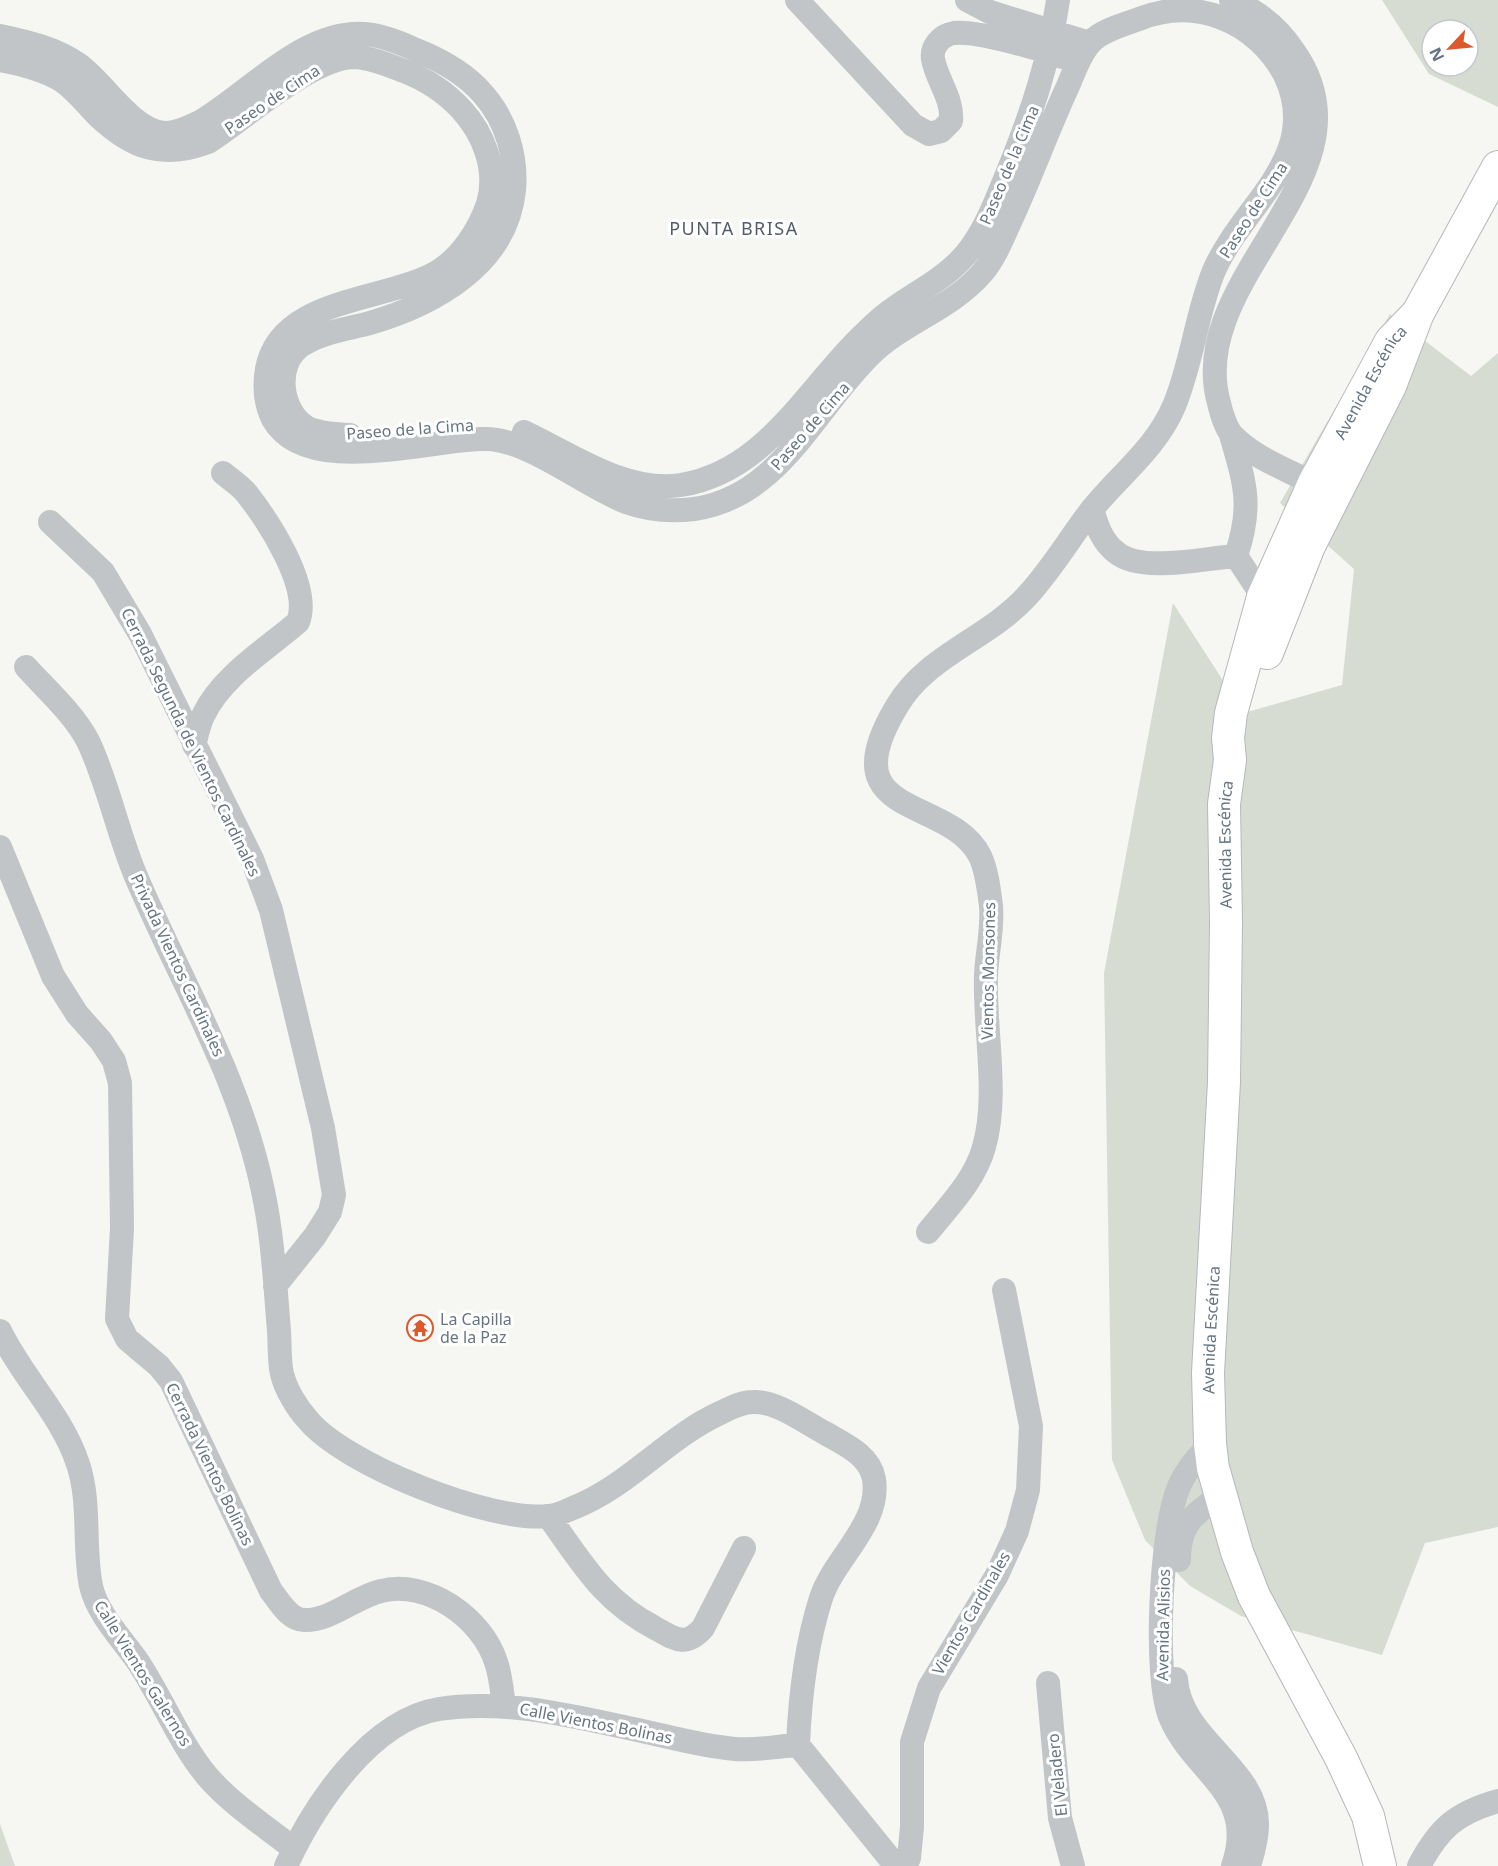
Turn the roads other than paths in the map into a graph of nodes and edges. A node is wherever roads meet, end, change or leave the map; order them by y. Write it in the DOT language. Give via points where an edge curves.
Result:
graph roads {
  1 [pos="797,0"];
  2 [pos="967,0"];
  3 [pos="1058,0"];
  4 [pos="1231,0"];
  5 [pos="1166,5"];
  6 [pos="0,37"];
  7 [pos="1051,43"];
  8 [pos="1084,52"];
  9 [pos="0,60"];
  10 [pos="476,86"];
  11 [pos="458,106"];
  12 [pos="163,142"];
  13 [pos="1498,167"];
  14 [pos="1228,244"];
  15 [pos="1252,260"];
  16 [pos="460,268"];
  17 [pos="1231,435"];
  18 [pos="223,473"];
  19 [pos="1324,489"];
  20 [pos="1092,509"];
  21 [pos="50,522"];
  22 [pos="1236,556"];
  23 [pos="1263,597"];
  24 [pos="1274,630"];
  25 [pos="27,667"];
  26 [pos="194,745"];
  27 [pos="1230,760"];
  28 [pos="0,847"];
  29 [pos="928,1232"];
  30 [pos="275,1286"];
  31 [pos="1004,1290"];
  32 [pos="0,1331"];
  33 [pos="1210,1444"];
  34 [pos="1219,1497"];
  35 [pos="549,1516"];
  36 [pos="744,1548"];
  37 [pos="1048,1683"];
  38 [pos="504,1707"];
  39 [pos="798,1745"];
  40 [pos="1498,1801"];
  41 [pos="290,1857"];
  42 [pos="896,1866"];
  43 [pos="905,1866"];
  44 [pos="1073,1866"];
  45 [pos="1233,1866"];
  46 [pos="1250,1866"];
  47 [pos="1380,1866"];
  48 [pos="1419,1866"];
  1 -- 7 [label="street" via="913,125 929,134 941,131 951,121 952,107 933,59 933,49 942,38 954,33"];
  2 -- 7 [label="street"];
  3 -- 7 [label="street, Paseo de la Cima"];
  4 -- 15 [label="street" via="1247,6 1282,34 1301,61 1314,94 1317,134 1307,167 1280,220"];
  5 -- 8 [label="street, Paseo de Cima" via="1113,29"];
  5 -- 14 [label="street, Paseo de Cima" via="1212,14 1237,24 1272,53 1290,84 1297,118 1288,157"];
  6 -- 12 [label="street" via="46,46 79,65"];
  7 -- 8 [label="street"];
  7 -- 16 [label="street, Paseo de la Cima" via="1035,106 991,214 966,254 939,280 892,310 853,345 795,415 758,450 706,478 658,486 630,480 493,422 356,435 306,427 294,415 284,395 284,373 291,356 301,346 425,302"];
  8 -- 16 [label="street, Paseo de Cima" via="985,271 872,353 778,465 757,484 710,507 657,510 626,502 501,439 474,438 350,451 312,447 284,433 272,418 265,386 275,342 291,327 320,312"];
  9 -- 12 [label="street, Paseo de Cima" via="32,66 61,81 118,132 142,146"];
  10 -- 11 [label="street"];
  10 -- 12 [label="street, Paseo de la Cima" via="445,62 392,39 364,34 331,37 303,49 200,122"];
  10 -- 16 [label="street, Paseo de la Cima" via="488,99 510,143 515,181 505,228 489,253"];
  11 -- 12 [label="street, Paseo de Cima" via="416,75 368,58 344,57 318,66 208,142 188,149"];
  11 -- 16 [label="street, Paseo de Cima" via="478,131 489,158 492,186"];
  13 -- 19 [label="main road, Avenida Escénica" via="1418,313 1391,341 1370,375"];
  14 -- 15 [label="street"];
  14 -- 20 [label="street, Paseo de Cima" via="1214,270 1176,403 1163,429"];
  15 -- 17 [label="street" via="1218,341 1213,364 1214,387"];
  17 -- 19 [label="street" via="1254,452"];
  17 -- 22 [label="street" via="1247,504"];
  18 -- 26 [label="street" via="246,492 269,526 293,572 302,611 298,622 212,700"];
  19 -- 23 [label="main road, Avenida Escénica"];
  19 -- 24 [label="main road, Avenida Escénica" via="1309,546"];
  20 -- 22 [label="street" via="1100,532 1118,555 1167,563"];
  20 -- 29 [label="street, Vientos Monsones" via="1023,602 918,678 901,698 875,756 879,776 887,789 909,807 946,824 969,841 979,855 990,895 992,921 986,969 987,1130 983,1152 969,1182"];
  21 -- 26 [label="street, Cerrada Segunda de Vientos Cardinales" via="103,572 140,634"];
  22 -- 23 [label="street"];
  23 -- 24 [label="street"];
  23 -- 27 [label="main road, Avenida Escénica" via="1231,713"];
  24 -- 27 [label="main road, Avenida Escénica" via="1239,744"];
  25 -- 30 [label="street, Privada Vientos Cardinales" via="87,739 135,873 236,1092 263,1192"];
  26 -- 30 [label="street, Cerrada Segunda de Vientos Cardinales" via="252,860 271,910 330,1168 334,1195 330,1212"];
  27 -- 33 [label="main road, Avenida Escénica" via="1224,804 1224,1082 1208,1372"];
  28 -- 38 [label="street, Cerrada Vientos Bolinas" via="53,976 114,1061 120,1083 122,1228 117,1319 127,1339 159,1366 171,1382 271,1591 288,1613 302,1620 320,1618 381,1591 401,1588 440,1600 465,1617 488,1644 497,1662"];
  30 -- 35 [label="street, Privada Vientos Cardinales" via="282,1376 295,1403 324,1436 392,1473 482,1508"];
  31 -- 43 [label="street, Vientos Cardinales" via="1031,1426 1028,1490 1017,1531 997,1575 929,1688 912,1742 912,1827"];
  32 -- 41 [label="street, Calle Vientos Galernos" via="62,1429 77,1463 84,1487 92,1588 101,1607 207,1776"];
  33 -- 34 [label="main road, Avenida Escénica"];
  33 -- 45 [label="street, Avenida Alisios" via="1186,1471 1177,1490 1165,1540 1162,1692 1181,1739 1231,1799 1240,1842"];
  34 -- 46 [label="street, Avenida Alisios" via="1188,1521 1179,1545 1176,1682 1182,1703 1201,1737 1238,1774 1253,1804 1258,1823"];
  34 -- 47 [label="main road, Avenida Escénica" via="1254,1596 1368,1816"];
  35 -- 36 [label="street" via="598,1585 627,1613 675,1639 694,1638 703,1628"];
  35 -- 39 [label="street" via="598,1497 701,1423 736,1405 766,1403 863,1457 874,1477 874,1492 858,1536 822,1596 800,1701"];
  37 -- 44 [label="street, El Veladero" via="1060,1818"];
  38 -- 39 [label="street, Calle Vientos Bolinas" via="737,1749"];
  38 -- 41 [label="street, Calle Vientos Bolinas" via="439,1708 394,1727 341,1778"];
  39 -- 42 [label="street"];
  40 -- 48 [label="street" via="1482,1805 1445,1826"];
}
